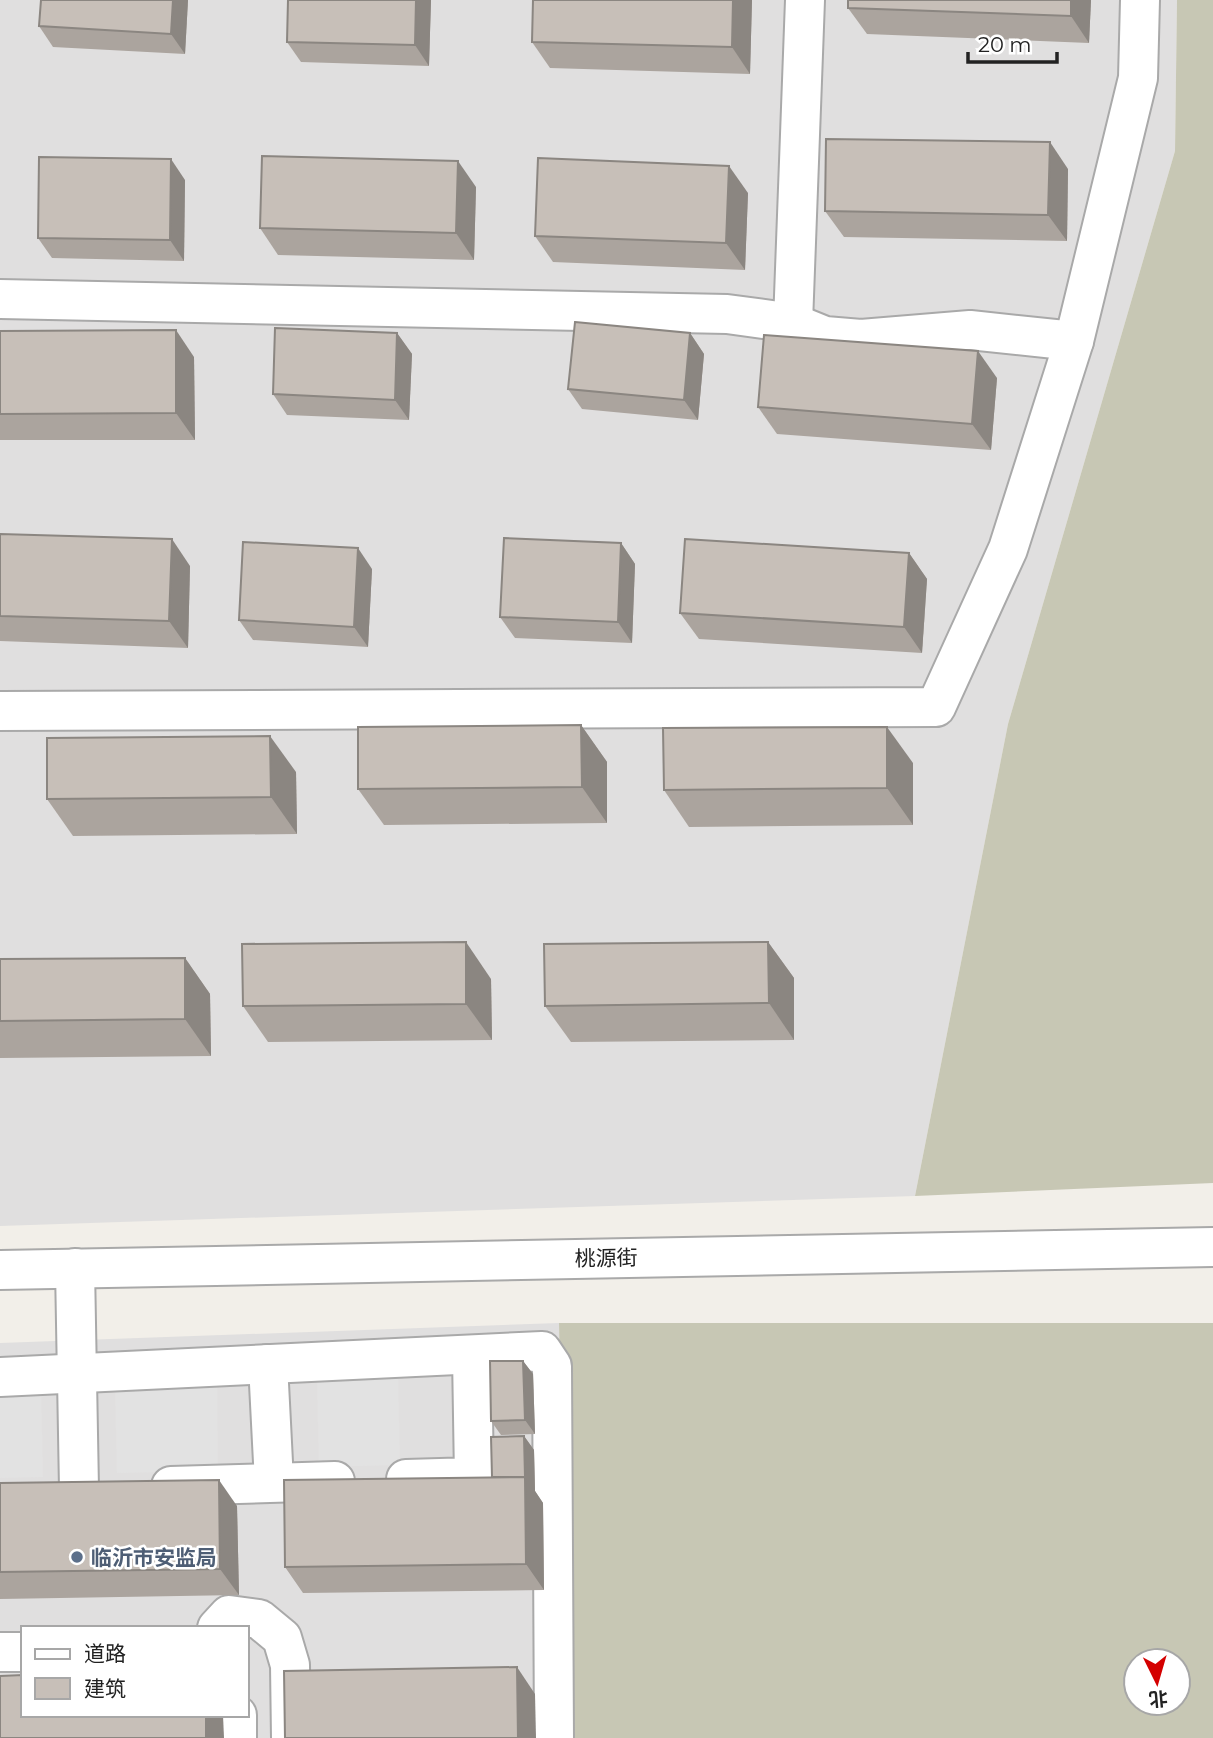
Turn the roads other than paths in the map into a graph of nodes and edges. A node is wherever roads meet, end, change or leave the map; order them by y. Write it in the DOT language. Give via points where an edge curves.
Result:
graph roads {
  1 [pos="805,0"];
  2 [pos="1140,0"];
  3 [pos="0,299"];
  4 [pos="793,323"];
  5 [pos="1074,341"];
  6 [pos="0,711"];
  7 [pos="1213,1247"];
  8 [pos="75,1268"];
  9 [pos="0,1270"];
  10 [pos="472,1355"];
  11 [pos="268,1364"];
  12 [pos="78,1373"];
  13 [pos="0,1377"];
  14 [pos="274,1482"];
  15 [pos="107,1488"];
  16 [pos="40,1491"];
  17 [pos="219,1626"];
  18 [pos="0,1652"];
  19 [pos="21,1652"];
  20 [pos="237,1717"];
  21 [pos="237,1738"];
  22 [pos="291,1738"];
  23 [pos="554,1738"];
  1 -- 4 [label="street"];
  2 -- 5 [label="street" via="1138,78"];
  3 -- 4 [label="street" via="727,314"];
  4 -- 5 [label="street" via="825,336 861,339 970,330"];
  5 -- 6 [label="street" via="1008,549 936,707"];
  7 -- 8 [label="street, 桃源街"];
  8 -- 9 [label="street, 桃源街"];
  8 -- 12 [label="street"];
  10 -- 11 [label="street"];
  10 -- 14 [label="street" via="474,1477"];
  10 -- 23 [label="street" via="541,1351 552,1366"];
  11 -- 12 [label="street"];
  11 -- 14 [label="street"];
  12 -- 13 [label="street"];
  12 -- 15 [label="street"];
  14 -- 15 [label="street"];
  15 -- 16 [label="street"];
  17 -- 22 [label="street" via="229,1615 260,1619 282,1638 290,1665"];
  18 -- 19 [label="street"];
  20 -- 21 [label="street"];
}
